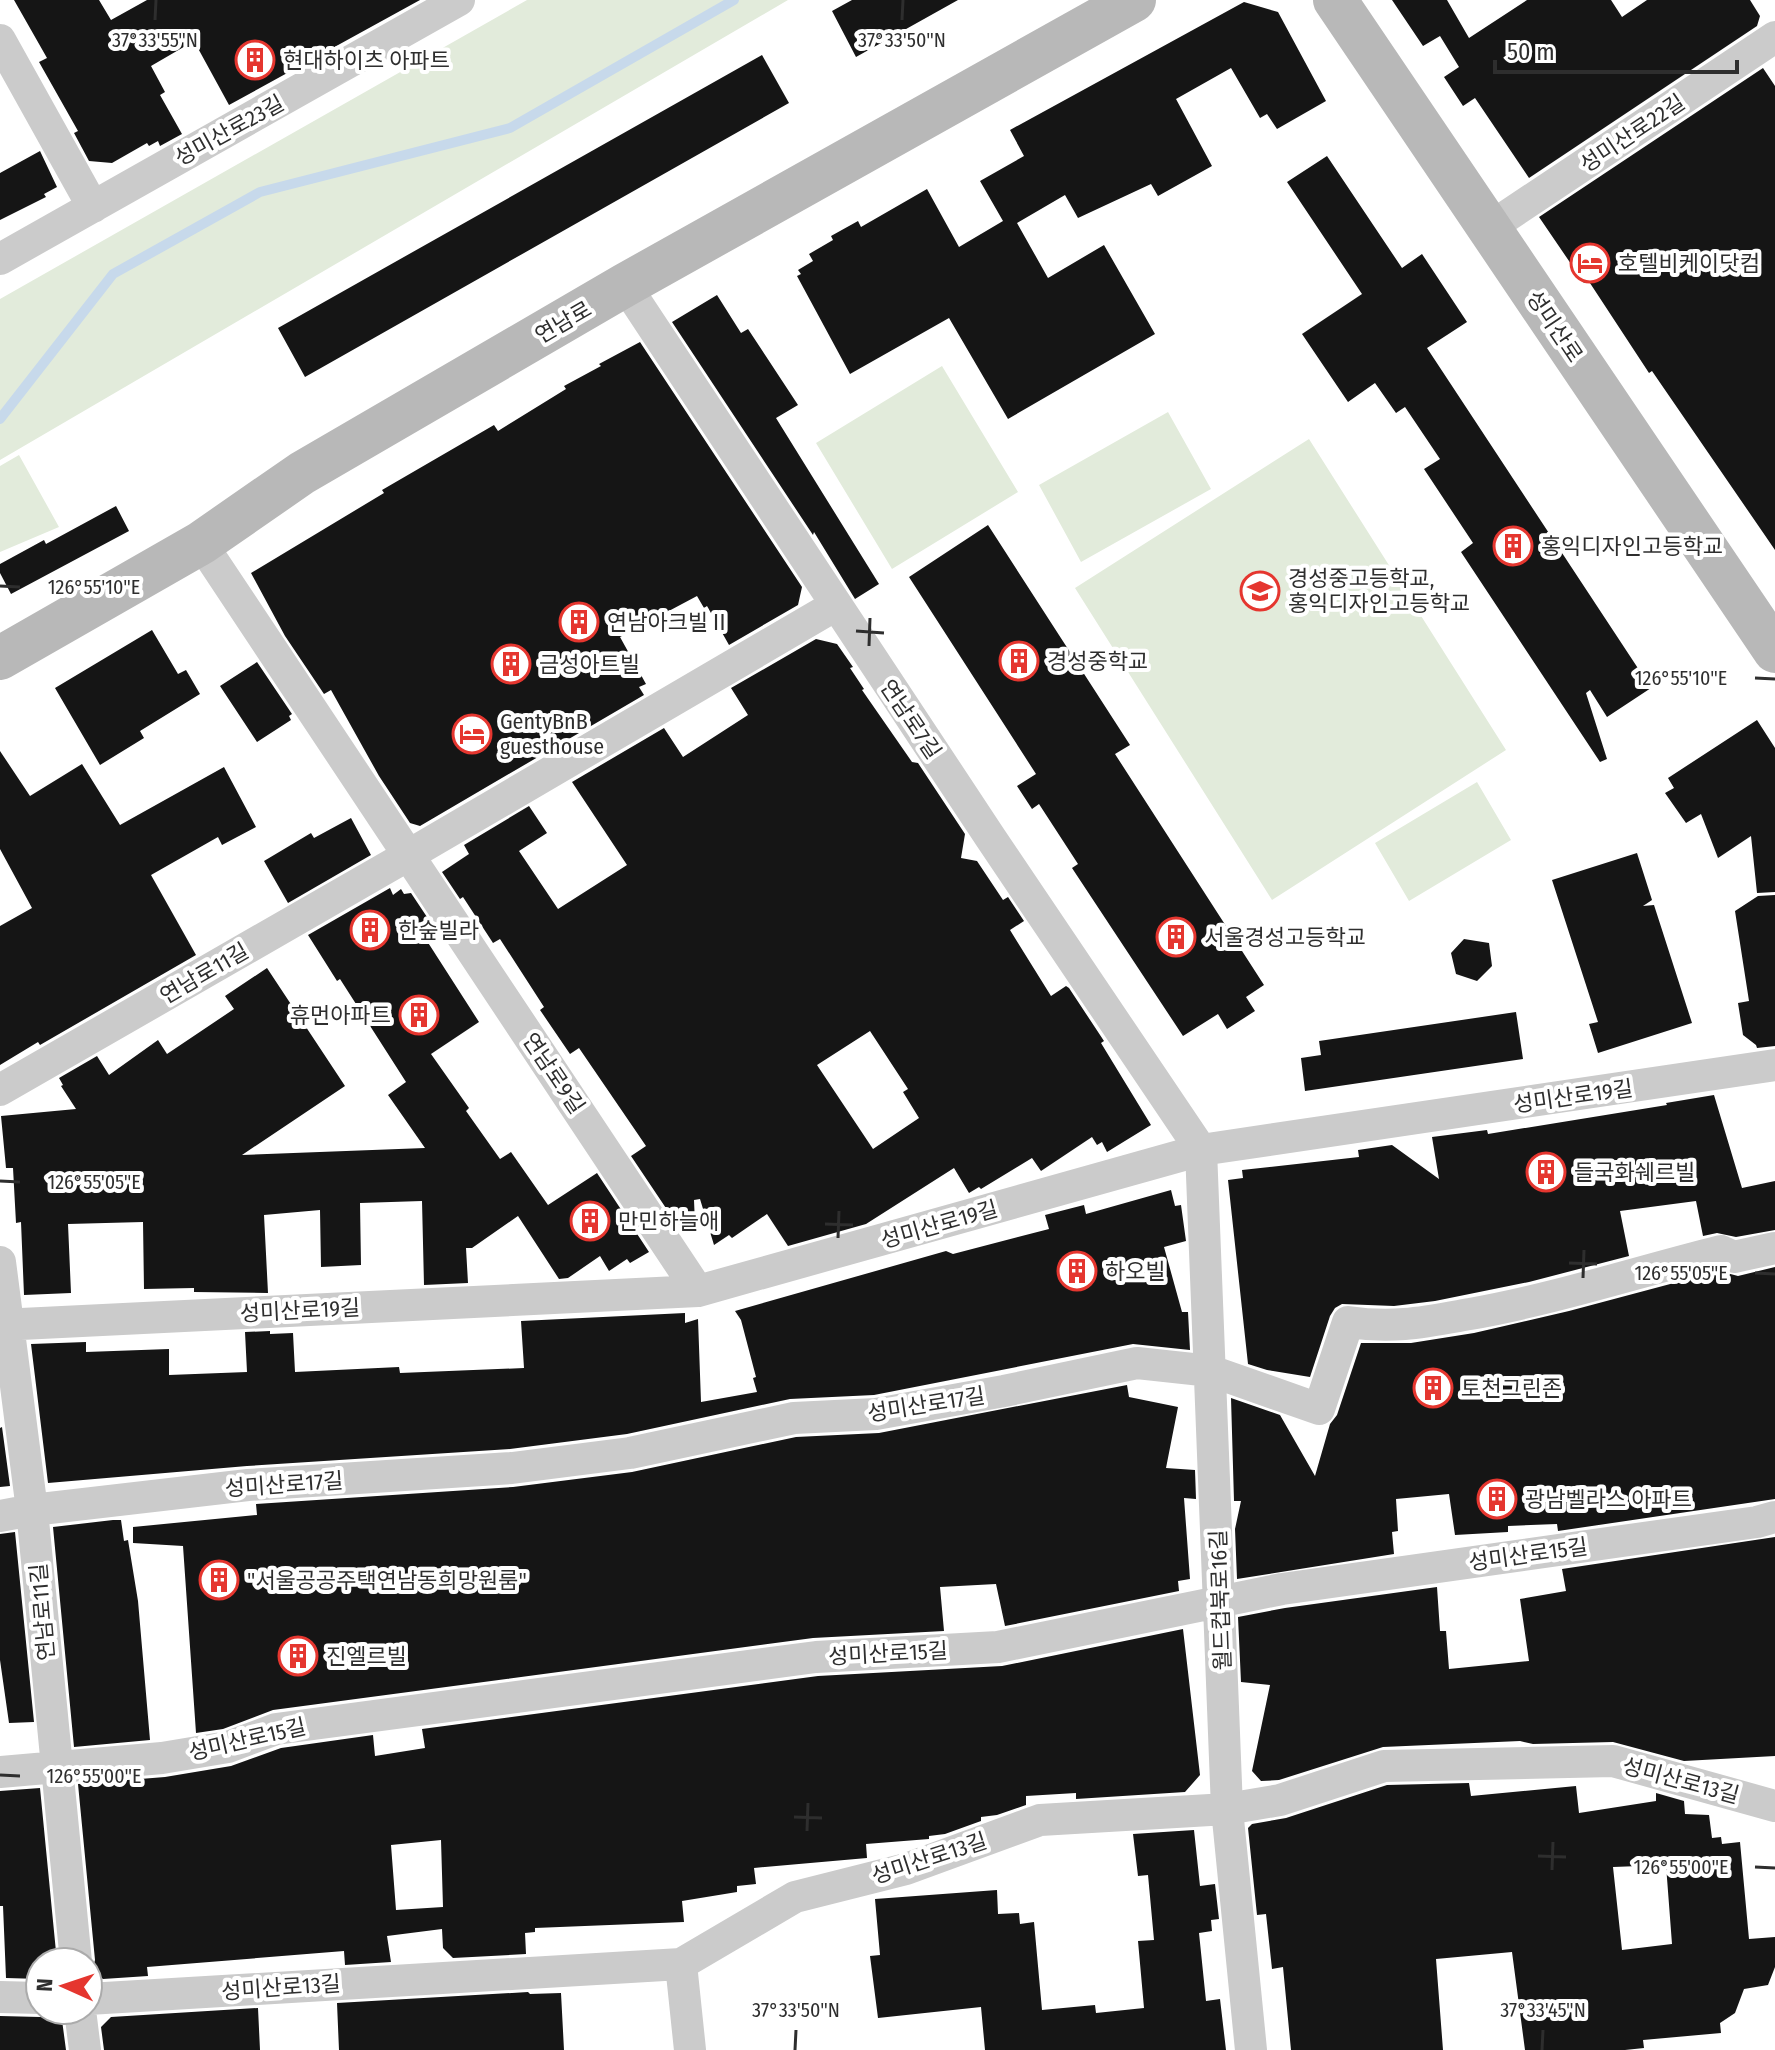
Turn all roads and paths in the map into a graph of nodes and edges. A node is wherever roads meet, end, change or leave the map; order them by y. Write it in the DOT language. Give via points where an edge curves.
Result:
graph roads {
  1 [pos="459,0"];
  2 [pos="1134,0"];
  3 [pos="1335,0"];
  4 [pos="1775,37"];
  5 [pos="0,40"];
  6 [pos="93,207"];
  7 [pos="1489,228"];
  8 [pos="0,259"];
  9 [pos="625,285"];
  10 [pos="201,543"];
  11 [pos="836,605"];
  12 [pos="1775,651"];
  13 [pos="0,658"];
  14 [pos="407,856"];
  15 [pos="1775,1065"];
  16 [pos="0,1090"];
  17 [pos="1201,1150"];
  18 [pos="1775,1248"];
  19 [pos="0,1262"];
  20 [pos="698,1291"];
  21 [pos="3,1325"];
  22 [pos="1211,1371"];
  23 [pos="32,1510"];
  24 [pos="0,1516"];
  25 [pos="1775,1517"];
  26 [pos="1220,1603"];
  27 [pos="57,1768"];
  28 [pos="0,1772"];
  29 [pos="1775,1806"];
  30 [pos="1227,1809"];
  31 [pos="74,1946"];
  32 [pos="681,1964"];
  33 [pos="0,1997"];
  34 [pos="24,1998"];
  35 [pos="104,1998"];
  36 [pos="82,2026"];
  37 [pos="85,2050"];
  38 [pos="690,2050"];
  39 [pos="1251,2050"];
  1 -- 6 [label="street, 성미산로23길"];
  2 -- 9 [label="street, 연남로"];
  3 -- 7 [label="street, 성미산로"];
  4 -- 7 [label="street, 성미산로22길"];
  5 -- 6 [label="street"];
  6 -- 8 [label="street, 성미산로23길"];
  7 -- 12 [label="street, 성미산로"];
  9 -- 10 [label="street, 연남로" via="302,473"];
  9 -- 11 [label="street, 연남로7길"];
  10 -- 13 [label="street, 연남로"];
  10 -- 14 [label="street, 연남로9길"];
  11 -- 14 [label="street"];
  11 -- 17 [label="street, 연남로7길"];
  14 -- 16 [label="street, 연남로11길"];
  14 -- 20 [label="street, 연남로9길"];
  15 -- 17 [label="street, 성미산로19길"];
  17 -- 20 [label="street, 성미산로19길"];
  17 -- 22 [label="street, 월드컵북로16길"];
  18 -- 22 [label="street, 성미산로17길" via="1734,1257 1721,1251 1524,1305 1405,1326 1348,1322 1319,1409"];
  19 -- 21 [label="street, 연남로11길"];
  20 -- 21 [label="street, 성미산로19길"];
  21 -- 23 [label="street, 연남로11길"];
  22 -- 23 [label="street, 성미산로17길" via="1137,1363 876,1414 794,1418 616,1455 512,1468 248,1485"];
  22 -- 26 [label="street, 월드컵북로16길"];
  23 -- 24 [label="street, 성미산로17길"];
  23 -- 27 [label="street, 연남로11길"];
  25 -- 26 [label="street, 성미산로15길" via="1282,1589"];
  26 -- 27 [label="street, 성미산로15길" via="998,1647 816,1657 646,1678 276,1729 228,1747 162,1758"];
  26 -- 30 [label="street, 월드컵북로16길"];
  27 -- 28 [label="street, 성미산로15길"];
  27 -- 31 [label="street, 연남로11길"];
  29 -- 30 [label="street, 성미산로13길" via="1613,1761 1596,1761 1384,1766 1280,1800"];
  30 -- 32 [label="street, 성미산로13길" via="1040,1820 906,1869 795,1897"];
  30 -- 39 [label="street, 월드컵북로16길"];
  32 -- 35 [label="street, 성미산로13길"];
  32 -- 38 [label="street"];
  33 -- 34 [label="street"];
  36 -- 37 [label="street"];
}
